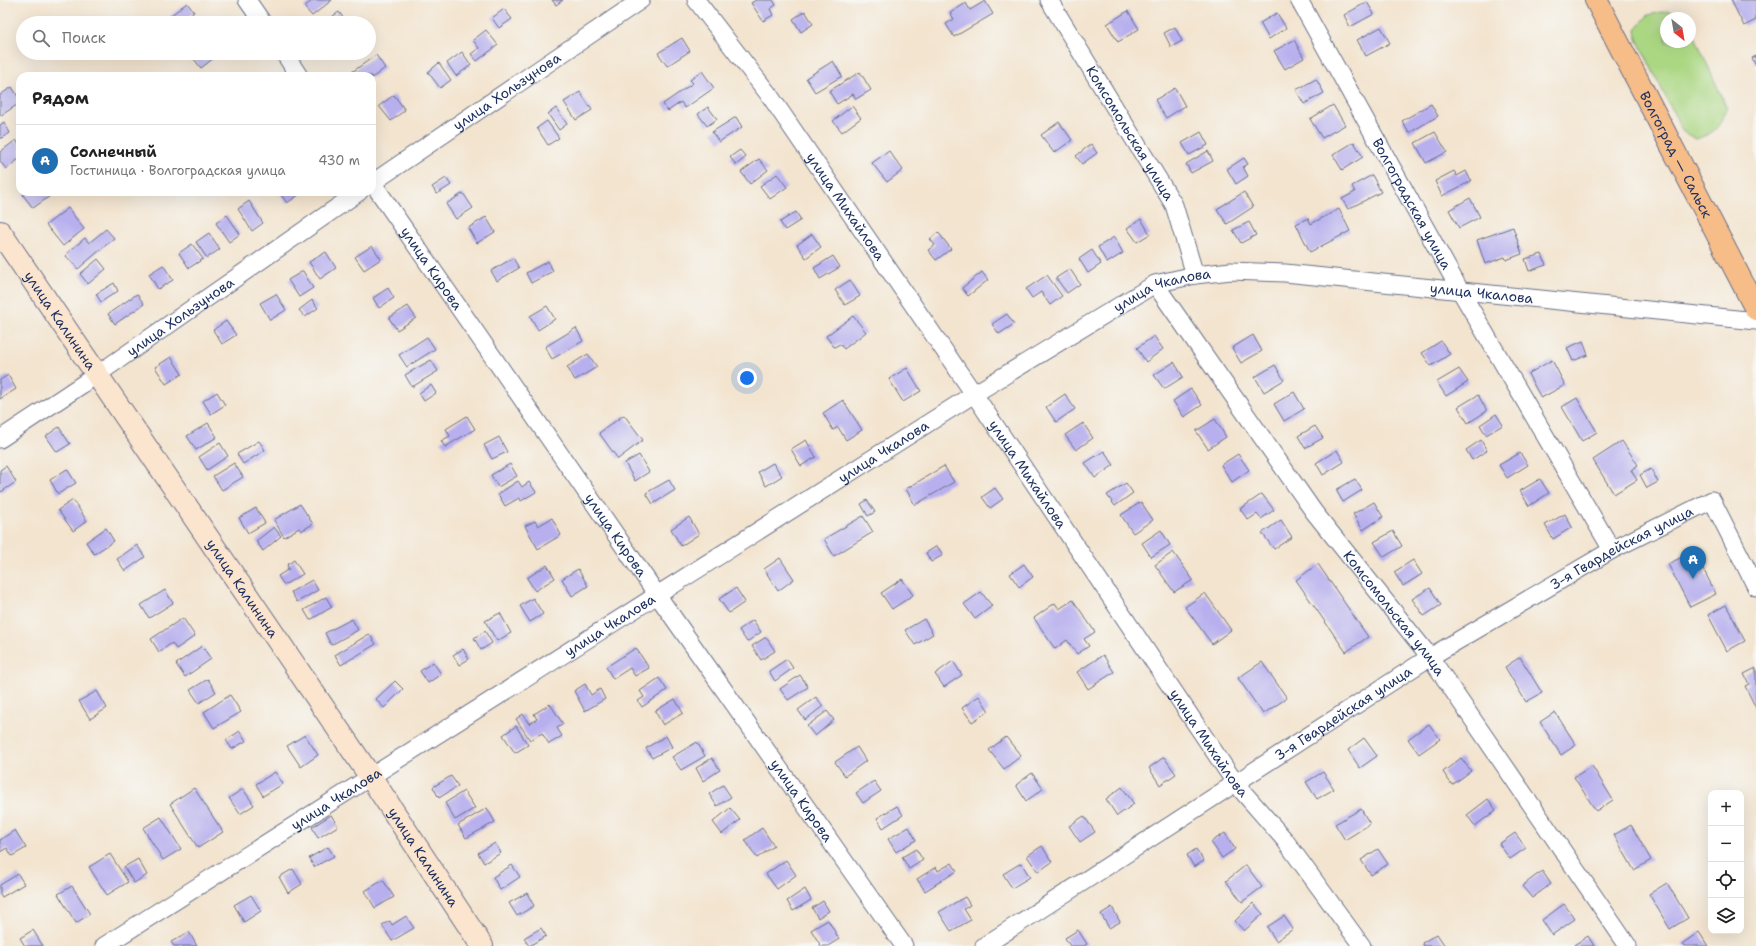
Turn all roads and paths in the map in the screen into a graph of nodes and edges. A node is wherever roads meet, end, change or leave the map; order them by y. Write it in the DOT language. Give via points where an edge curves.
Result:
graph roads {
  1 [pos="247,0"];
  2 [pos="641,0"];
  3 [pos="696,0"];
  4 [pos="1049,0"];
  5 [pos="1299,0"];
  6 [pos="1596,0"];
  7 [pos="258,16"];
  8 [pos="289,60"];
  9 [pos="296,72"];
  10 [pos="376,180"];
  11 [pos="376,195"];
  12 [pos="353,196"];
  13 [pos="0,232"];
  14 [pos="1195,275"];
  15 [pos="1156,284"];
  16 [pos="1460,292"];
  17 [pos="1756,309"];
  18 [pos="1756,321"];
  19 [pos="98,374"];
  20 [pos="974,394"];
  21 [pos="0,439"];
  22 [pos="1612,550"];
  23 [pos="1756,587"];
  24 [pos="658,596"];
  25 [pos="1430,657"];
  26 [pos="370,776"];
  27 [pos="1236,784"];
  28 [pos="104,946"];
  29 [pos="482,946"];
  30 [pos="904,946"];
  31 [pos="984,946"];
  32 [pos="1362,946"];
  33 [pos="1628,946"];
  1 -- 7 [label="street"];
  2 -- 10 [label="street, улица Хользунова"];
  3 -- 20 [label="street, улица Михайлова" via="770,96"];
  4 -- 14 [label="street, Комсомольская улица" via="1174,205"];
  5 -- 16 [label="street, Волгоградская улица"];
  6 -- 17 [label="main road, Волгоград — Сальск"];
  8 -- 9 [label="street"];
  11 -- 24 [label="street, улица Кирова"];
  12 -- 19 [label="street, улица Хользунова"];
  13 -- 19 [label="street, улица Калинина"];
  14 -- 15 [label="street, улица Чкалова"];
  14 -- 16 [label="street, улица Чкалова" via="1231,271 1285,273"];
  15 -- 20 [label="street, улица Чкалова"];
  15 -- 25 [label="street, Комсомольская улица" via="1314,512"];
  16 -- 18 [label="street, улица Чкалова"];
  16 -- 22 [label="street, Волгоградская улица"];
  19 -- 21 [label="street, улица Хользунова"];
  19 -- 26 [label="street, улица Калинина"];
  20 -- 24 [label="street, улица Чкалова"];
  20 -- 27 [label="street, улица Михайлова"];
  22 -- 23 [label="street, 3-я Гвардейская улица" via="1712,500"];
  22 -- 25 [label="street, 3-я Гвардейская улица"];
  24 -- 26 [label="street, улица Чкалова"];
  24 -- 30 [label="street, улица Кирова"];
  25 -- 27 [label="street, 3-я Гвардейская улица"];
  25 -- 33 [label="street, Комсомольская улица"];
  26 -- 28 [label="street, улица Чкалова"];
  26 -- 29 [label="street, улица Калинина"];
  27 -- 31 [label="street, 3-я Гвардейская улица"];
  27 -- 32 [label="street, улица Михайлова" via="1284,839"];
}
